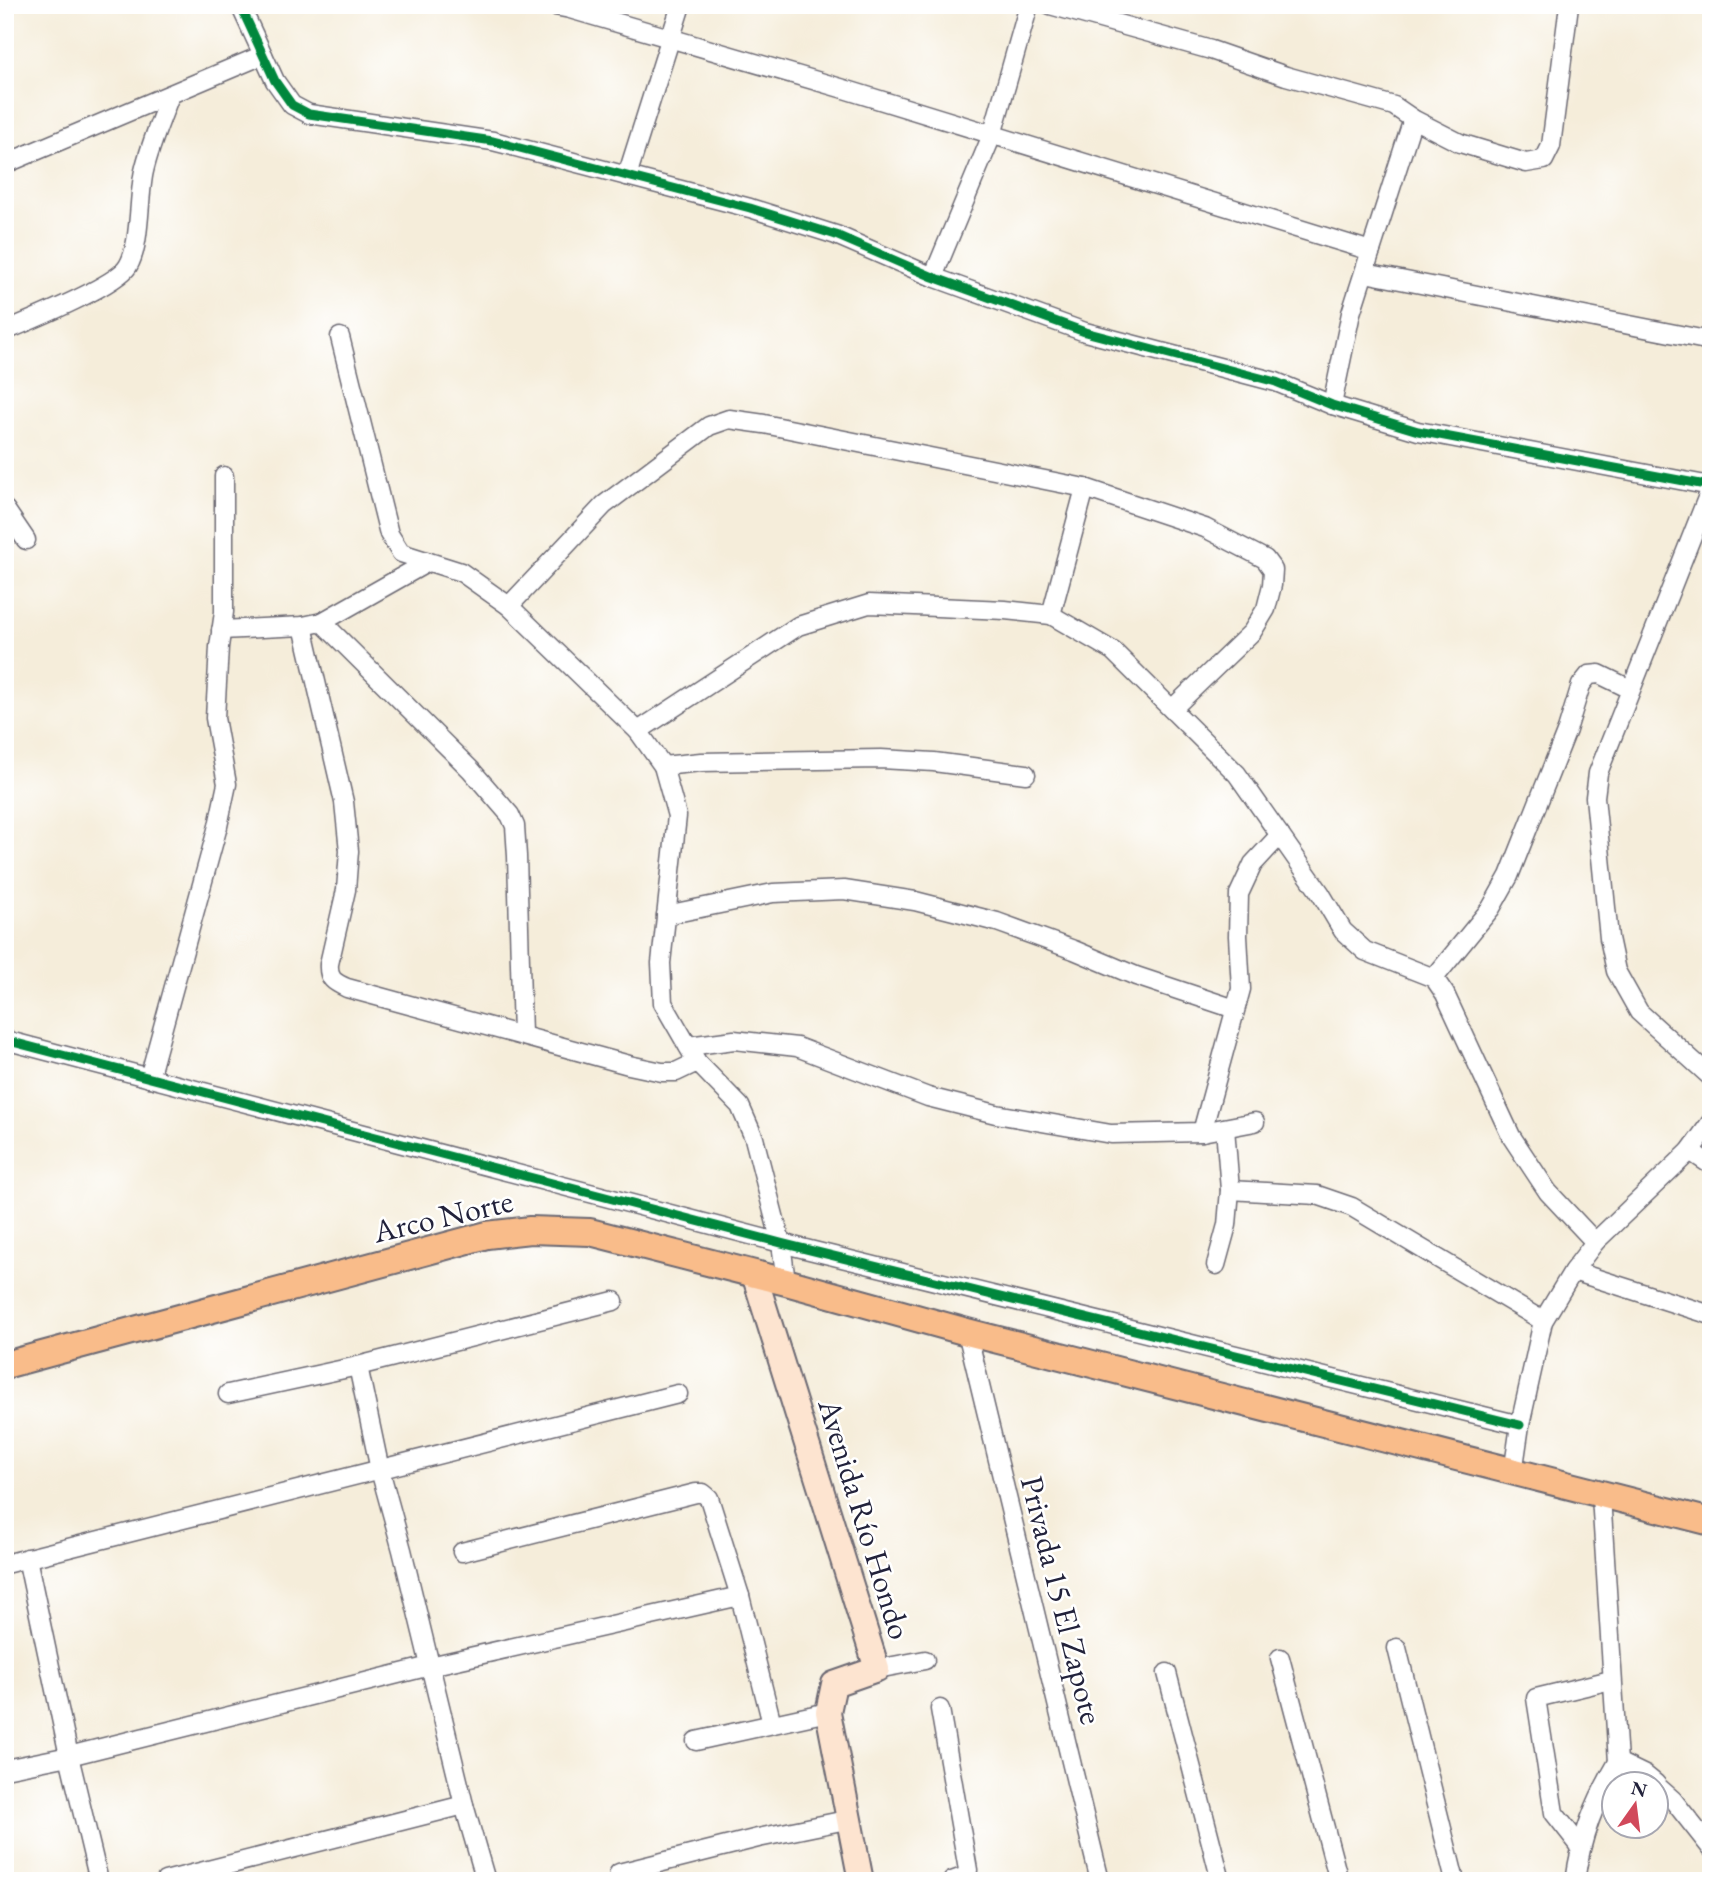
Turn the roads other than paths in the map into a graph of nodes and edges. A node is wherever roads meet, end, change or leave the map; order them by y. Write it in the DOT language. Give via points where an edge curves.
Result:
graph roads {
  1 [pos="240,5"];
  2 [pos="550,5"];
  3 [pos="681,5"];
  4 [pos="1029,5"];
  5 [pos="1049,5"];
  6 [pos="1567,6"];
  7 [pos="670,39"];
  8 [pos="263,55"];
  9 [pos="170,95"];
  10 [pos="1413,120"];
  11 [pos="992,135"];
  12 [pos="5,164"];
  13 [pos="627,176"];
  14 [pos="1371,251"];
  15 [pos="1365,273"];
  16 [pos="933,277"];
  17 [pos="5,331"];
  18 [pos="340,337"];
  19 [pos="1711,341"];
  20 [pos="1332,405"];
  21 [pos="224,475"];
  22 [pos="1711,487"];
  23 [pos="1084,488"];
  24 [pos="5,509"];
  25 [pos="26,540"];
  26 [pos="428,562"];
  27 [pos="509,606"];
  28 [pos="1051,615"];
  29 [pos="322,622"];
  30 [pos="303,626"];
  31 [pos="221,630"];
  32 [pos="1630,689"];
  33 [pos="1172,709"];
  34 [pos="638,730"];
  35 [pos="663,766"];
  36 [pos="1026,774"];
  37 [pos="1280,835"];
  38 [pos="666,915"];
  39 [pos="1434,978"];
  40 [pos="1235,1009"];
  41 [pos="522,1035"];
  42 [pos="5,1040"];
  43 [pos="688,1045"];
  44 [pos="697,1062"];
  45 [pos="1711,1077"];
  46 [pos="149,1078"];
  47 [pos="1255,1122"];
  48 [pos="1711,1122"];
  49 [pos="1225,1128"];
  50 [pos="1202,1132"];
  51 [pos="1690,1151"];
  52 [pos="1711,1165"];
  53 [pos="1230,1190"];
  54 [pos="1595,1242"];
  55 [pos="780,1243"];
  56 [pos="1216,1265"];
  57 [pos="1573,1271"];
  58 [pos="754,1274"];
  59 [pos="786,1282"];
  60 [pos="614,1301"];
  61 [pos="1711,1315"];
  62 [pos="1543,1321"];
  63 [pos="967,1332"];
  64 [pos="5,1365"];
  65 [pos="358,1366"];
  66 [pos="228,1394"];
  67 [pos="678,1394"];
  68 [pos="1520,1425"];
  69 [pos="380,1469"];
  70 [pos="1513,1473"];
  71 [pos="1601,1496"];
  72 [pos="1711,1522"];
  73 [pos="462,1552"];
  74 [pos="27,1558"];
  75 [pos="5,1564"];
  76 [pos="740,1596"];
  77 [pos="1397,1648"];
  78 [pos="1280,1658"];
  79 [pos="925,1660"];
  80 [pos="430,1666"];
  81 [pos="877,1669"];
  82 [pos="1167,1673"];
  83 [pos="1611,1680"];
  84 [pos="940,1709"];
  85 [pos="828,1712"];
  86 [pos="772,1724"];
  87 [pos="696,1741"];
  88 [pos="69,1756"];
  89 [pos="1618,1762"];
  90 [pos="5,1769"];
  91 [pos="1635,1770"];
  92 [pos="1670,1797"];
  93 [pos="464,1805"];
  94 [pos="851,1819"];
  95 [pos="1580,1846"];
  96 [pos="1711,1847"];
  97 [pos="619,1874"];
  98 [pos="99,1881"];
  99 [pos="165,1881"];
  100 [pos="486,1881"];
  101 [pos="861,1881"];
  102 [pos="952,1881"];
  103 [pos="1100,1881"];
  104 [pos="1221,1881"];
  105 [pos="1339,1881"];
  106 [pos="1455,1881"];
  107 [pos="1575,1881"];
  1 -- 8 [label="street"];
  2 -- 7 [label="street"];
  3 -- 7 [label="street"];
  4 -- 11 [label="street"];
  5 -- 10 [label="street" via="1394,106"];
  6 -- 10 [label="street" via="1551,146 1544,160 1526,163 1460,143"];
  7 -- 11 [label="street"];
  7 -- 13 [label="street"];
  8 -- 9 [label="street"];
  8 -- 13 [label="street" via="292,105 309,114 493,141"];
  9 -- 12 [label="street"];
  9 -- 17 [label="street" via="144,172 127,268 117,278"];
  10 -- 14 [label="street"];
  11 -- 14 [label="street"];
  11 -- 16 [label="street"];
  13 -- 16 [label="street" via="836,235"];
  14 -- 15 [label="street"];
  15 -- 19 [label="street"];
  15 -- 20 [label="street"];
  16 -- 20 [label="street" via="1085,332 1276,382"];
  18 -- 26 [label="street" via="389,534 401,553"];
  20 -- 22 [label="street" via="1418,431"];
  21 -- 31 [label="street"];
  22 -- 32 [label="street"];
  23 -- 27 [label="street" via="729,419 709,426 604,505"];
  23 -- 28 [label="street"];
  23 -- 33 [label="street" via="1205,528 1265,559 1273,570 1266,608 1252,632"];
  24 -- 25 [label="street"];
  26 -- 27 [label="street" via="461,572"];
  26 -- 29 [label="street"];
  27 -- 34 [label="street"];
  28 -- 33 [label="street" via="1113,651"];
  28 -- 34 [label="street" via="869,604 798,626"];
  29 -- 30 [label="street"];
  29 -- 41 [label="street" via="471,769 510,815 517,856"];
  30 -- 31 [label="street"];
  30 -- 41 [label="street" via="344,802 349,850 346,890 328,975 347,988"];
  31 -- 46 [label="street" via="215,718 227,785"];
  32 -- 39 [label="street" via="1600,674 1589,675 1581,685 1508,876 1491,908"];
  32 -- 45 [label="street" via="1598,773 1595,797 1609,938 1616,971 1639,1012"];
  33 -- 37 [label="street" via="1237,774"];
  34 -- 35 [label="street"];
  35 -- 36 [label="street" via="881,759"];
  35 -- 38 [label="street" via="677,816"];
  37 -- 39 [label="street" via="1343,931 1365,951"];
  37 -- 40 [label="street" via="1253,864 1239,894 1241,989"];
  38 -- 40 [label="street" via="773,893 844,890 915,901 997,922"];
  38 -- 43 [label="street" via="663,1003"];
  39 -- 54 [label="street" via="1511,1136 1548,1192"];
  40 -- 50 [label="street"];
  41 -- 44 [label="street" via="662,1072 676,1072"];
  42 -- 46 [label="street"];
  43 -- 44 [label="street"];
  43 -- 50 [label="street" via="734,1040 797,1047 928,1097 1111,1134"];
  44 -- 55 [label="street" via="740,1106 754,1138"];
  46 -- 55 [label="street"];
  47 -- 49 [label="street"];
  48 -- 51 [label="street"];
  49 -- 50 [label="street"];
  49 -- 53 [label="street"];
  51 -- 52 [label="street"];
  51 -- 54 [label="street"];
  53 -- 56 [label="street"];
  53 -- 62 [label="street" via="1317,1195 1352,1207"];
  54 -- 57 [label="street"];
  55 -- 59 [label="street"];
  55 -- 68 [label="street"];
  57 -- 61 [label="street"];
  57 -- 62 [label="street"];
  58 -- 59 [label="main road, Arco Norte"];
  58 -- 64 [label="main road, Arco Norte" via="590,1232 530,1230 487,1235"];
  58 -- 81 [label="main road, Avenida Río Hondo"];
  59 -- 63 [label="main road, Arco Norte"];
  60 -- 65 [label="street"];
  62 -- 68 [label="street"];
  63 -- 70 [label="main road, Arco Norte"];
  63 -- 103 [label="street, Privada 15 El Zapote"];
  65 -- 66 [label="street"];
  65 -- 69 [label="street"];
  67 -- 69 [label="street"];
  68 -- 70 [label="street"];
  69 -- 74 [label="street"];
  69 -- 80 [label="street"];
  70 -- 71 [label="main road, Arco Norte"];
  71 -- 72 [label="main road, Arco Norte"];
  71 -- 83 [label="street"];
  73 -- 76 [label="street" via="703,1493 709,1499"];
  74 -- 75 [label="street"];
  74 -- 88 [label="street"];
  76 -- 80 [label="street"];
  76 -- 86 [label="street"];
  77 -- 106 [label="street"];
  78 -- 105 [label="street"];
  79 -- 81 [label="street"];
  80 -- 88 [label="street"];
  80 -- 93 [label="street"];
  81 -- 85 [label="main road, Avenida Río Hondo" via="834,1684"];
  82 -- 104 [label="street"];
  83 -- 89 [label="street"];
  83 -- 95 [label="street" via="1536,1698 1554,1813"];
  84 -- 102 [label="street" via="968,1870 966,1876"];
  85 -- 86 [label="street"];
  85 -- 94 [label="main road"];
  86 -- 87 [label="street"];
  88 -- 90 [label="street"];
  88 -- 98 [label="street"];
  89 -- 91 [label="street"];
  89 -- 95 [label="street" via="1599,1794"];
  92 -- 96 [label="street"];
  93 -- 99 [label="street"];
  93 -- 100 [label="street"];
  94 -- 97 [label="street"];
  94 -- 101 [label="main road"];
  95 -- 107 [label="street"];
}
